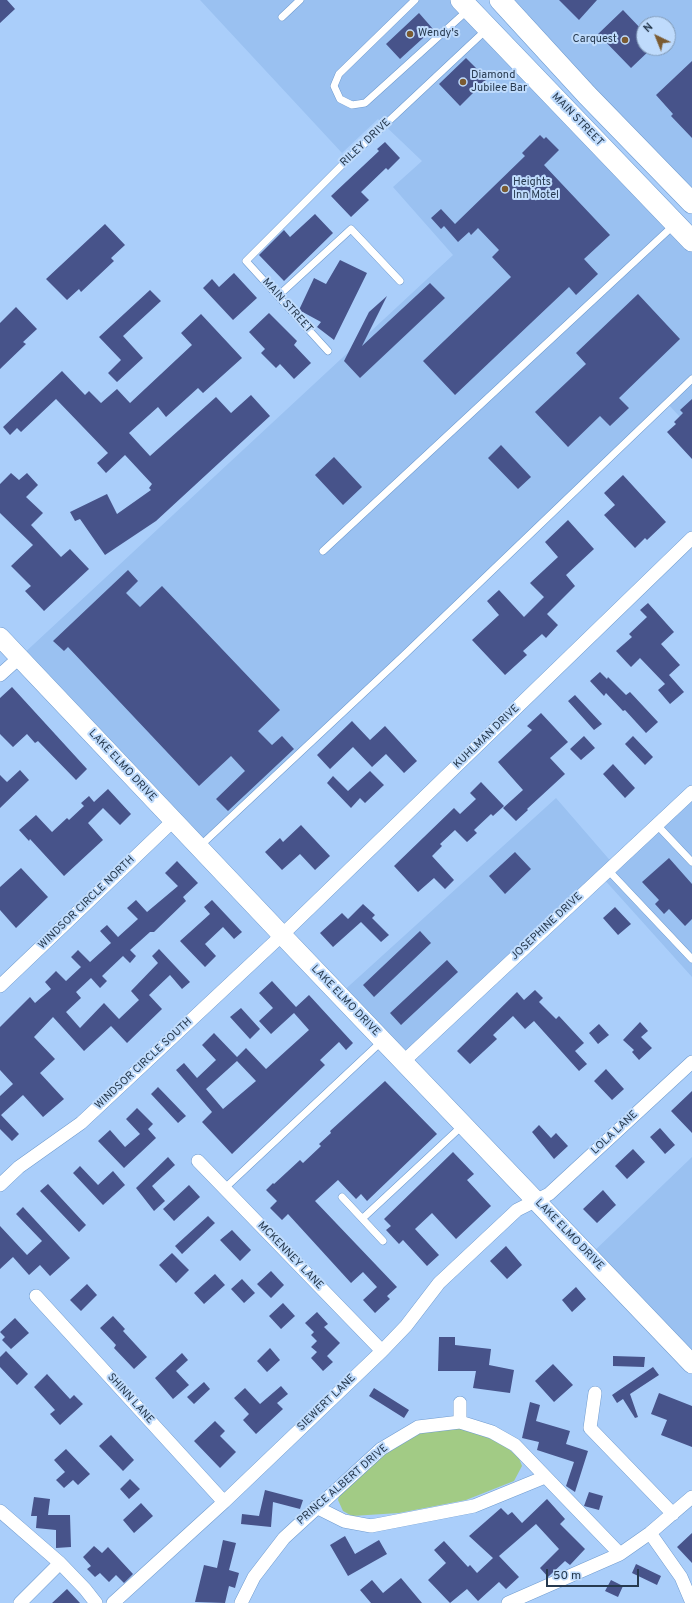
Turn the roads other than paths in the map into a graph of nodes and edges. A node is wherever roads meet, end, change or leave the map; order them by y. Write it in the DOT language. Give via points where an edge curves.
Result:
graph roads {
  1 [pos="300,0"];
  2 [pos="415,0"];
  3 [pos="500,0"];
  4 [pos="466,4"];
  5 [pos="282,17"];
  6 [pos="488,28"];
  7 [pos="692,203"];
  8 [pos="676,224"];
  9 [pos="692,241"];
  10 [pos="246,261"];
  11 [pos="400,281"];
  12 [pos="278,296"];
  13 [pos="328,351"];
  14 [pos="692,379"];
  15 [pos="692,538"];
  16 [pos="323,551"];
  17 [pos="0,637"];
  18 [pos="20,657"];
  19 [pos="0,675"];
  20 [pos="692,792"];
  21 [pos="174,820"];
  22 [pos="657,825"];
  23 [pos="199,847"];
  24 [pos="692,862"];
  25 [pos="608,870"];
  26 [pos="282,935"];
  27 [pos="692,959"];
  28 [pos="0,986"];
  29 [pos="383,1041"];
  30 [pos="403,1062"];
  31 [pos="692,1062"];
  32 [pos="463,1125"];
  33 [pos="198,1161"];
  34 [pos="0,1185"];
  35 [pos="225,1188"];
  36 [pos="342,1197"];
  37 [pos="537,1201"];
  38 [pos="362,1218"];
  39 [pos="383,1241"];
  40 [pos="36,1296"];
  41 [pos="382,1351"];
  42 [pos="692,1364"];
  43 [pos="595,1394"];
  44 [pos="460,1404"];
  45 [pos="460,1422"];
  46 [pos="545,1477"];
  47 [pos="692,1498"];
  48 [pos="224,1502"];
  49 [pos="316,1507"];
  50 [pos="0,1511"];
  51 [pos="673,1514"];
  52 [pos="650,1533"];
  53 [pos="620,1554"];
  54 [pos="60,1564"];
  55 [pos="20,1603"];
  56 [pos="96,1603"];
  57 [pos="113,1603"];
  58 [pos="241,1603"];
  59 [pos="508,1603"];
  60 [pos="692,1603"];
  1 -- 5 [label="lane"];
  2 -- 4 [label="lane" via="339,74 334,86 340,99 352,105 365,103"];
  3 -- 7 [label="main road" via="587,95"];
  4 -- 6 [label="main road, MAIN STREET"];
  6 -- 8 [label="main road, MAIN STREET"];
  6 -- 10 [label="lane, RILEY DRIVE" via="345,162"];
  8 -- 9 [label="main road, MAIN STREET"];
  8 -- 16 [label="lane"];
  10 -- 12 [label="lane, MAIN STREET"];
  11 -- 12 [label="lane" via="351,230"];
  12 -- 13 [label="lane, MAIN STREET"];
  14 -- 23 [label="lane"];
  15 -- 26 [label="street, KUHLMAN DRIVE"];
  17 -- 18 [label="main road, LAKE ELMO DRIVE"];
  18 -- 19 [label="street"];
  18 -- 21 [label="main road, LAKE ELMO DRIVE"];
  20 -- 22 [label="street, JOSEPHINE DRIVE"];
  21 -- 23 [label="main road, LAKE ELMO DRIVE"];
  21 -- 28 [label="street, WINDSOR CIRCLE NORTH"];
  22 -- 24 [label="lane"];
  22 -- 25 [label="street, JOSEPHINE DRIVE"];
  23 -- 26 [label="main road, LAKE ELMO DRIVE"];
  25 -- 27 [label="lane"];
  25 -- 30 [label="street, JOSEPHINE DRIVE"];
  26 -- 29 [label="main road, LAKE ELMO DRIVE"];
  26 -- 34 [label="street, WINDSOR CIRCLE SOUTH" via="81,1123 19,1167"];
  29 -- 30 [label="main road, LAKE ELMO DRIVE"];
  29 -- 35 [label="lane"];
  30 -- 32 [label="main road, LAKE ELMO DRIVE"];
  31 -- 37 [label="street, LOLA LANE" via="549,1194"];
  32 -- 37 [label="main road, LAKE ELMO DRIVE"];
  32 -- 38 [label="lane"];
  33 -- 35 [label="street, MCKENNEY LANE"];
  35 -- 41 [label="street, MCKENNEY LANE"];
  36 -- 38 [label="lane"];
  37 -- 41 [label="street, SIEWERT LANE" via="517,1210 439,1283 406,1326"];
  37 -- 42 [label="main road, LAKE ELMO DRIVE"];
  38 -- 39 [label="lane"];
  40 -- 48 [label="street, SHINN LANE"];
  41 -- 48 [label="street, SIEWERT LANE"];
  43 -- 51 [label="street" via="590,1428"];
  44 -- 45 [label="street"];
  45 -- 46 [label="street, PRINCE ALBERT DRIVE" via="492,1432 515,1445"];
  45 -- 49 [label="street, PRINCE ALBERT DRIVE" via="418,1427 381,1449"];
  46 -- 49 [label="street" via="474,1506 371,1526 344,1521"];
  46 -- 53 [label="street, PRINCE ALBERT DRIVE"];
  47 -- 51 [label="street"];
  48 -- 57 [label="street, SIEWERT LANE"];
  49 -- 58 [label="street, PRINCE ALBERT DRIVE" via="267,1558"];
  50 -- 54 [label="street"];
  51 -- 52 [label="street"];
  52 -- 53 [label="street"];
  52 -- 60 [label="street" via="681,1577"];
  53 -- 59 [label="street"];
  54 -- 55 [label="street"];
  54 -- 56 [label="street"];
}
